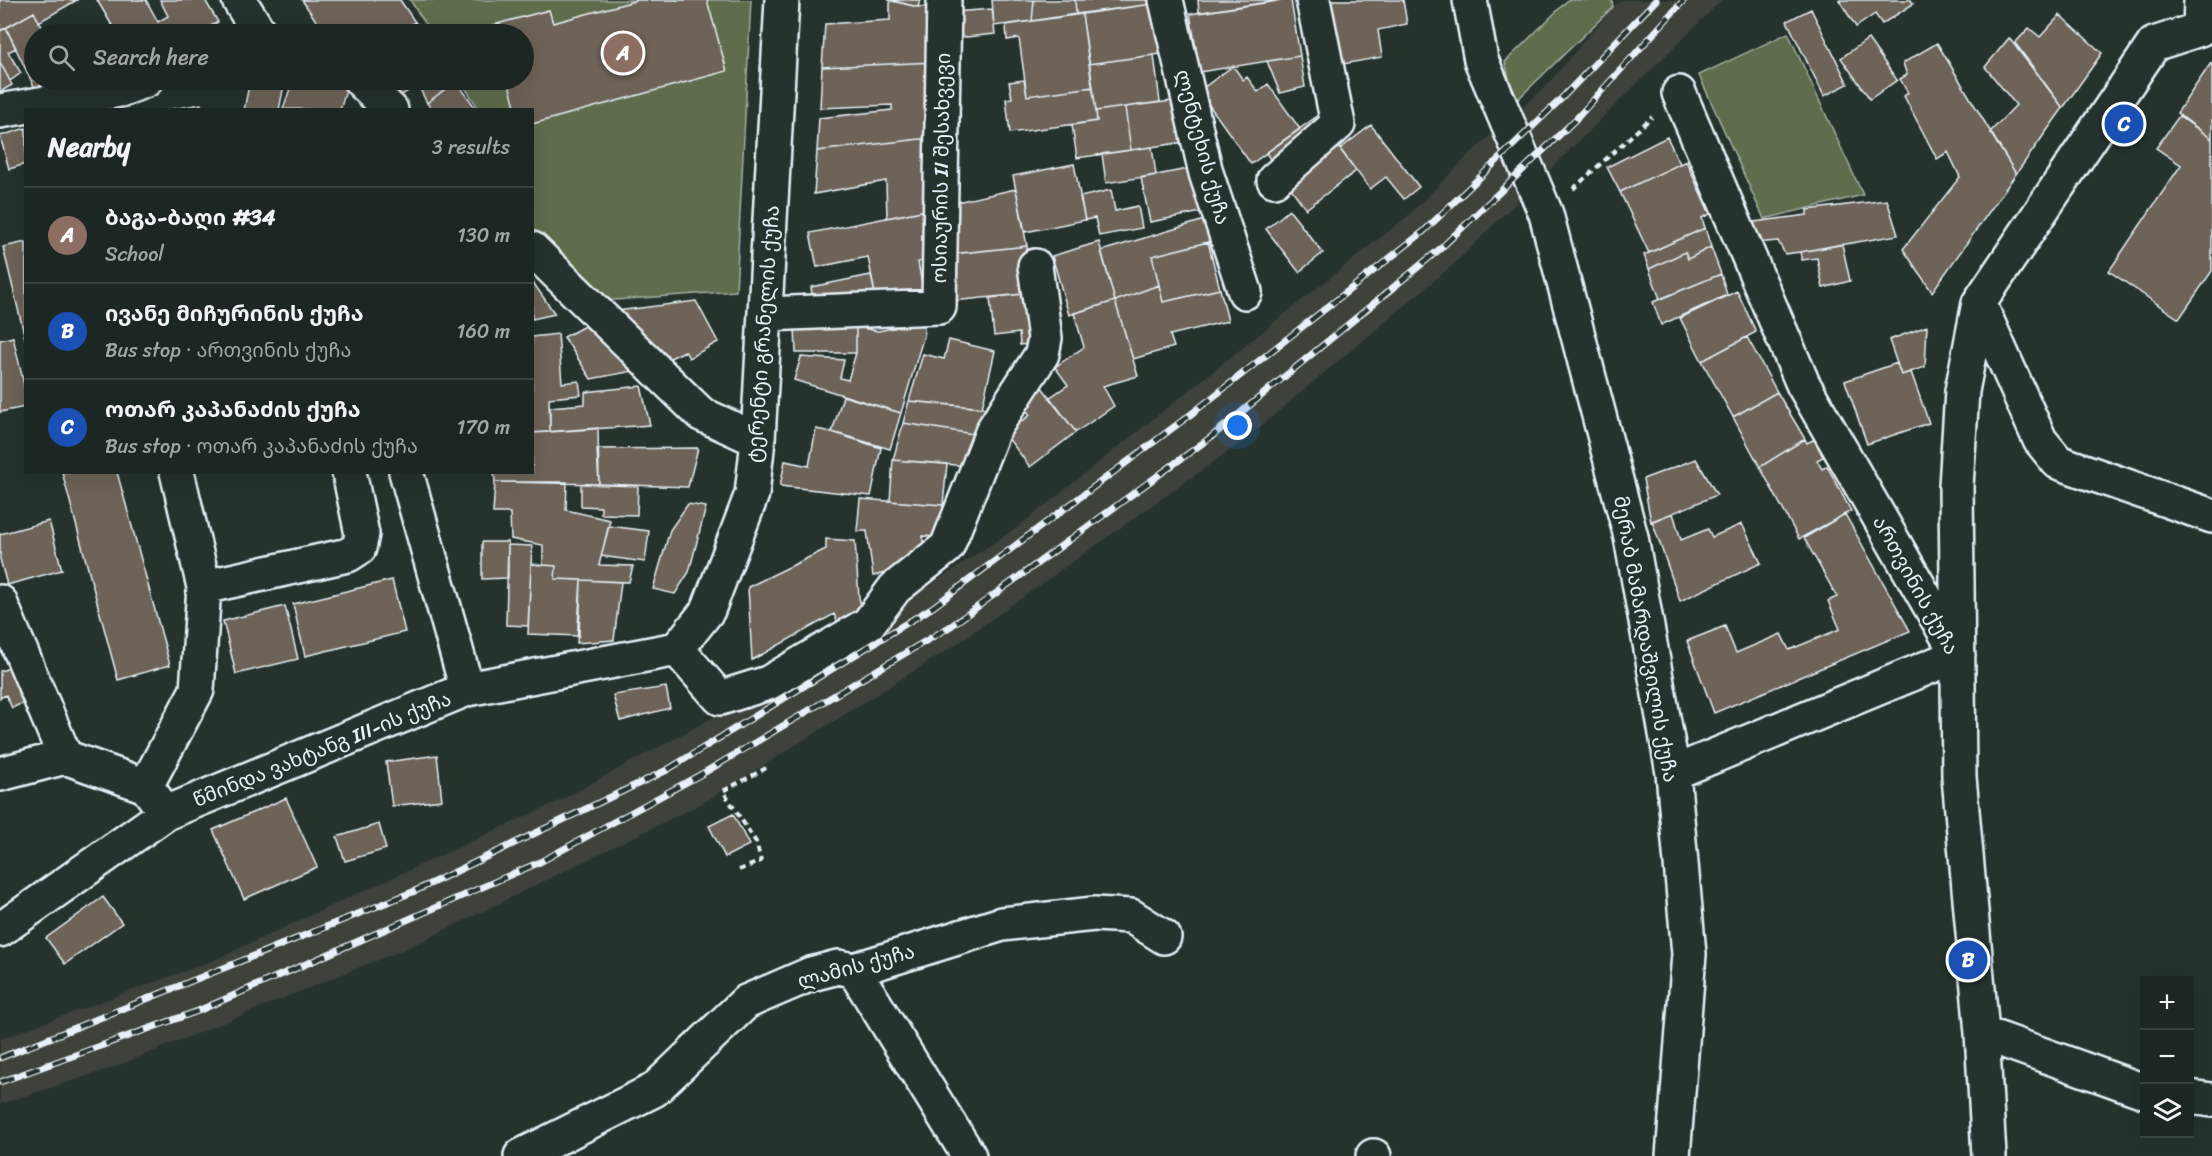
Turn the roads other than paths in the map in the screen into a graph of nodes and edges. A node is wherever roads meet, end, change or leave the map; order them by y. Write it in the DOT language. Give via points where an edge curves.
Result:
graph roads {
  1 [pos="239,0"];
  2 [pos="782,0"];
  3 [pos="944,0"];
  4 [pos="1166,0"];
  5 [pos="1313,0"];
  6 [pos="1470,0"];
  7 [pos="2204,21"];
  8 [pos="254,24"];
  9 [pos="120,90"];
  10 [pos="370,90"];
  11 [pos="1678,93"];
  12 [pos="389,108"];
  13 [pos="0,111"];
  14 [pos="1274,180"];
  15 [pos="534,251"];
  16 [pos="1035,266"];
  17 [pos="1245,292"];
  18 [pos="1979,303"];
  19 [pos="766,314"];
  20 [pos="758,441"];
  21 [pos="177,474"];
  22 [pos="349,474"];
  23 [pos="407,474"];
  24 [pos="2212,516"];
  25 [pos="204,587"];
  26 [pos="0,602"];
  27 [pos="677,649"];
  28 [pos="1958,655"];
  29 [pos="467,689"];
  30 [pos="65,757"];
  31 [pos="1673,773"];
  32 [pos="0,774"];
  33 [pos="146,786"];
  34 [pos="166,813"];
  35 [pos="0,930"];
  36 [pos="1164,938"];
  37 [pos="854,970"];
  38 [pos="1982,1033"];
  39 [pos="2140,1089"];
  40 [pos="2194,1098"];
  41 [pos="2212,1100"];
  42 [pos="553,1150"];
  43 [pos="521,1156"];
  44 [pos="969,1156"];
  45 [pos="1673,1156"];
  46 [pos="1989,1156"];
  1 -- 8 [label="street"];
  2 -- 19 [label="street, ტერენტი გრანელის ქუჩა"];
  3 -- 19 [label="street, ოსიაურის II შესახვევი" via="939,307"];
  4 -- 17 [label="street, ლენტეხის ქუჩა" via="1206,172"];
  5 -- 14 [label="street" via="1338,124"];
  6 -- 31 [label="street, მერაბ მამარდაშვილის ქუჩა" via="1481,60 1546,214 1631,537"];
  7 -- 18 [label="street" via="2154,44"];
  9 -- 13 [label="street"];
  10 -- 12 [label="street"];
  11 -- 28 [label="street, ართვინის ქუჩა" via="1803,384"];
  15 -- 20 [label="street" via="701,414"];
  16 -- 27 [label="street" via="1045,338 1042,354 993,430 947,547 895,588 868,624 768,683 720,698"];
  18 -- 24 [label="street" via="2040,440 2058,462"];
  18 -- 28 [label="street" via="1962,391 1956,486"];
  19 -- 20 [label="street, ტერენტი გრანელის ქუჩა"];
  20 -- 27 [label="street, ტერენტი გრანელის ქუჩა" via="752,494 708,610"];
  21 -- 25 [label="street"];
  22 -- 25 [label="street" via="362,534 359,548 348,555"];
  23 -- 29 [label="street"];
  25 -- 33 [label="street" via="197,690"];
  26 -- 30 [label="street"];
  27 -- 29 [label="street, წმინდა ვახტანგ III-ის ქუჩა"];
  28 -- 31 [label="street"];
  28 -- 38 [label="street, ართვინის ქუჩა" via="1959,777"];
  29 -- 34 [label="street, წმინდა ვახტანგ III-ის ქუჩა"];
  30 -- 32 [label="street"];
  30 -- 33 [label="street"];
  31 -- 45 [label="street, მერაბ მამარდაშვილის ქუჩა" via="1689,954"];
  33 -- 34 [label="street"];
  34 -- 35 [label="street, წმინდა ვახტანგ III-ის ქუჩა"];
  36 -- 37 [label="street, ლამის ქუჩა" via="1131,916 1083,915 1002,924"];
  37 -- 42 [label="street, ლამის ქუჩა" via="838,967 811,974 746,1002 654,1090"];
  37 -- 44 [label="street"];
  38 -- 39 [label="street"];
  38 -- 46 [label="street, ართვინის ქუჩა"];
  40 -- 41 [label="street"];
  42 -- 43 [label="street, ლამის ქუჩა"];
}
